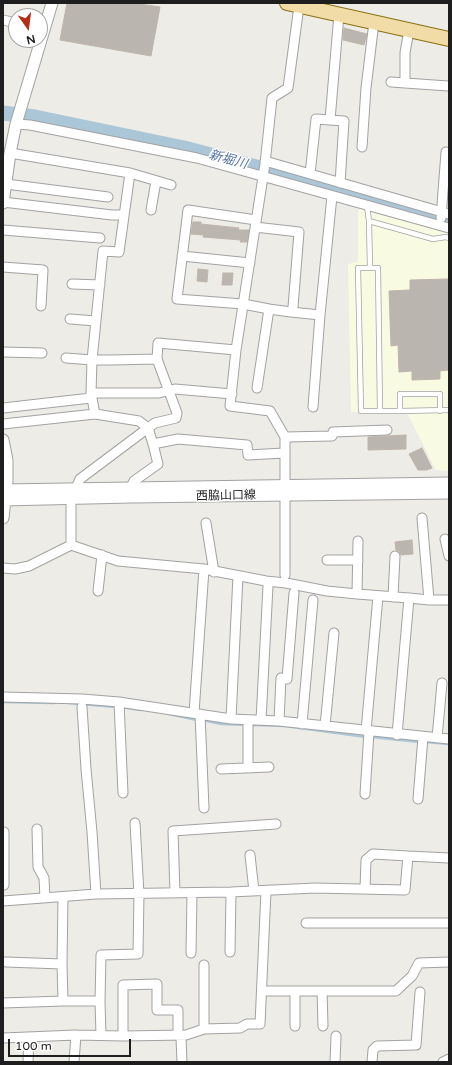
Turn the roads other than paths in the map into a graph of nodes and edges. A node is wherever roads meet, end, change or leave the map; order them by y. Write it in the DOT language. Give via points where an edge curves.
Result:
graph roads {
  1 [pos="52,3"];
  2 [pos="293,4"];
  3 [pos="48,13"];
  4 [pos="339,14"];
  5 [pos="374,22"];
  6 [pos="409,30"];
  7 [pos="449,39"];
  8 [pos="37,48"];
  9 [pos="391,82"];
  10 [pos="405,83"];
  11 [pos="448,86"];
  12 [pos="330,120"];
  13 [pos="16,123"];
  14 [pos="362,147"];
  15 [pos="449,152"];
  16 [pos="10,153"];
  17 [pos="264,169"];
  18 [pos="130,173"];
  19 [pos="310,174"];
  20 [pos="156,181"];
  21 [pos="340,183"];
  22 [pos="6,184"];
  23 [pos="171,185"];
  24 [pos="332,196"];
  25 [pos="108,197"];
  26 [pos="3,202"];
  27 [pos="367,206"];
  28 [pos="151,210"];
  29 [pos="445,213"];
  30 [pos="124,215"];
  31 [pos="369,221"];
  32 [pos="256,224"];
  33 [pos="445,227"];
  34 [pos="3,230"];
  35 [pos="100,238"];
  36 [pos="449,238"];
  37 [pos="182,256"];
  38 [pos="250,263"];
  39 [pos="3,267"];
  40 [pos="370,268"];
  41 [pos="72,284"];
  42 [pos="100,285"];
  43 [pos="243,304"];
  44 [pos="41,306"];
  45 [pos="269,309"];
  46 [pos="291,312"];
  47 [pos="320,315"];
  48 [pos="70,319"];
  49 [pos="96,321"];
  50 [pos="236,350"];
  51 [pos="3,352"];
  52 [pos="42,353"];
  53 [pos="66,358"];
  54 [pos="157,359"];
  55 [pos="92,360"];
  56 [pos="257,388"];
  57 [pos="169,390"];
  58 [pos="232,394"];
  59 [pos="91,396"];
  60 [pos="314,407"];
  61 [pos="3,408"];
  62 [pos="449,410"];
  63 [pos="380,411"];
  64 [pos="400,411"];
  65 [pos="440,411"];
  66 [pos="95,414"];
  67 [pos="3,424"];
  68 [pos="148,428"];
  69 [pos="387,430"];
  70 [pos="284,437"];
  71 [pos="3,440"];
  72 [pos="153,444"];
  73 [pos="284,454"];
  74 [pos="449,483"];
  75 [pos="284,490"];
  76 [pos="131,492"];
  77 [pos="73,493"];
  78 [pos="449,493"];
  79 [pos="4,495"];
  80 [pos="3,518"];
  81 [pos="422,518"];
  82 [pos="206,523"];
  83 [pos="445,539"];
  84 [pos="358,541"];
  85 [pos="71,545"];
  86 [pos="102,555"];
  87 [pos="395,556"];
  88 [pos="449,556"];
  89 [pos="327,560"];
  90 [pos="358,560"];
  91 [pos="3,568"];
  92 [pos="204,569"];
  93 [pos="214,572"];
  94 [pos="285,575"];
  95 [pos="238,576"];
  96 [pos="268,586"];
  97 [pos="98,591"];
  98 [pos="294,593"];
  99 [pos="357,594"];
  100 [pos="378,596"];
  101 [pos="393,597"];
  102 [pos="409,598"];
  103 [pos="313,600"];
  104 [pos="429,600"];
  105 [pos="449,600"];
  106 [pos="334,633"];
  107 [pos="442,683"];
  108 [pos="3,697"];
  109 [pos="119,706"];
  110 [pos="82,707"];
  111 [pos="198,717"];
  112 [pos="231,719"];
  113 [pos="261,720"];
  114 [pos="279,721"];
  115 [pos="248,724"];
  116 [pos="302,724"];
  117 [pos="325,726"];
  118 [pos="397,734"];
  119 [pos="368,735"];
  120 [pos="437,738"];
  121 [pos="449,739"];
  122 [pos="422,742"];
  123 [pos="269,766"];
  124 [pos="248,768"];
  125 [pos="221,769"];
  126 [pos="123,793"];
  127 [pos="365,794"];
  128 [pos="418,799"];
  129 [pos="204,808"];
  130 [pos="135,824"];
  131 [pos="276,824"];
  132 [pos="37,829"];
  133 [pos="4,832"];
  134 [pos="250,855"];
  135 [pos="408,856"];
  136 [pos="449,858"];
  137 [pos="4,860"];
  138 [pos="4,885"];
  139 [pos="364,889"];
  140 [pos="254,891"];
  141 [pos="266,891"];
  142 [pos="231,892"];
  143 [pos="175,893"];
  144 [pos="192,893"];
  145 [pos="96,894"];
  146 [pos="139,894"];
  147 [pos="63,897"];
  148 [pos="45,898"];
  149 [pos="3,901"];
  150 [pos="306,923"];
  151 [pos="449,923"];
  152 [pos="230,952"];
  153 [pos="192,953"];
  154 [pos="6,962"];
  155 [pos="449,962"];
  156 [pos="62,964"];
  157 [pos="204,965"];
  158 [pos="262,991"];
  159 [pos="295,991"];
  160 [pos="322,991"];
  161 [pos="420,992"];
  162 [pos="100,1000"];
  163 [pos="63,1001"];
  164 [pos="3,1003"];
  165 [pos="295,1026"];
  166 [pos="323,1026"];
  167 [pos="204,1029"];
  168 [pos="76,1035"];
  169 [pos="100,1035"];
  170 [pos="178,1035"];
  171 [pos="123,1036"];
  172 [pos="336,1036"];
  173 [pos="28,1037"];
  174 [pos="3,1038"];
  175 [pos="449,1059"];
  176 [pos="28,1062"];
  177 [pos="74,1062"];
  178 [pos="182,1062"];
  179 [pos="335,1062"];
  180 [pos="372,1062"];
  181 [pos="443,1062"];
  1 -- 3 [label="street"];
  2 -- 4 [label="main road"];
  2 -- 17 [label="street" via="288,88 272,98"];
  4 -- 5 [label="main road"];
  4 -- 12 [label="street"];
  5 -- 6 [label="main road"];
  5 -- 14 [label="street"];
  6 -- 7 [label="main road"];
  6 -- 10 [label="street" via="405,53"];
  8 -- 13 [label="street"];
  9 -- 10 [label="street"];
  10 -- 11 [label="street"];
  12 -- 19 [label="street" via="316,119"];
  12 -- 21 [label="street" via="344,121"];
  13 -- 16 [label="street"];
  13 -- 17 [label="street"];
  15 -- 29 [label="street" via="446,152"];
  16 -- 18 [label="street"];
  16 -- 22 [label="street"];
  17 -- 19 [label="street"];
  17 -- 24 [label="street"];
  17 -- 32 [label="street"];
  18 -- 20 [label="street"];
  18 -- 30 [label="street"];
  19 -- 21 [label="street"];
  20 -- 23 [label="street"];
  20 -- 28 [label="street"];
  21 -- 29 [label="street"];
  22 -- 25 [label="street"];
  22 -- 26 [label="street"];
  24 -- 27 [label="street"];
  24 -- 47 [label="street"];
  26 -- 30 [label="street"];
  27 -- 31 [label="lane"];
  27 -- 33 [label="street"];
  29 -- 33 [label="street"];
  30 -- 42 [label="street" via="119,252 103,251"];
  31 -- 36 [label="lane" via="433,239"];
  31 -- 40 [label="lane"];
  32 -- 37 [label="street" via="188,210"];
  32 -- 38 [label="street"];
  32 -- 46 [label="street" via="299,232"];
  34 -- 35 [label="street"];
  37 -- 38 [label="street"];
  37 -- 43 [label="street" via="177,299"];
  38 -- 43 [label="street"];
  39 -- 44 [label="street" via="43,270"];
  40 -- 63 [label="lane" via="378,268"];
  40 -- 63 [label="lane" via="358,268 361,411"];
  41 -- 42 [label="street"];
  42 -- 49 [label="street"];
  43 -- 45 [label="street"];
  43 -- 50 [label="street"];
  45 -- 46 [label="street"];
  45 -- 56 [label="street"];
  46 -- 47 [label="street"];
  47 -- 60 [label="street"];
  48 -- 49 [label="street"];
  49 -- 55 [label="street"];
  50 -- 54 [label="street" via="158,343"];
  50 -- 58 [label="street"];
  51 -- 52 [label="street"];
  53 -- 55 [label="street"];
  54 -- 55 [label="street"];
  54 -- 57 [label="street"];
  55 -- 59 [label="street"];
  57 -- 58 [label="street"];
  57 -- 59 [label="street" via="159,393"];
  57 -- 68 [label="street" via="177,413 176,418 155,422"];
  58 -- 70 [label="street" via="230,406 270,411"];
  59 -- 61 [label="street"];
  59 -- 66 [label="street"];
  62 -- 65 [label="lane"];
  63 -- 64 [label="lane"];
  64 -- 65 [label="lane"];
  64 -- 65 [label="lane" via="400,394 440,394"];
  66 -- 67 [label="street"];
  66 -- 68 [label="street" via="139,421"];
  68 -- 72 [label="street"];
  68 -- 77 [label="street" via="80,479"];
  69 -- 70 [label="street" via="333,432 332,436"];
  70 -- 73 [label="street"];
  71 -- 79 [label="street" via="7,460"];
  72 -- 73 [label="street" via="178,439 247,445 248,455"];
  72 -- 76 [label="street" via="158,464 134,481"];
  73 -- 75 [label="street"];
  74 -- 75 [label="street, 西脇山口線"];
  75 -- 76 [label="street, 西脇山口線"];
  75 -- 78 [label="street, 西脇山口線"];
  75 -- 94 [label="street"];
  76 -- 77 [label="street, 西脇山口線"];
  77 -- 79 [label="street, 西脇山口線"];
  77 -- 85 [label="street"];
  79 -- 80 [label="street"];
  81 -- 104 [label="street"];
  82 -- 93 [label="street"];
  83 -- 88 [label="street"];
  84 -- 90 [label="street"];
  85 -- 86 [label="street"];
  85 -- 91 [label="street" via="29,566"];
  86 -- 92 [label="street" via="118,560"];
  86 -- 97 [label="street"];
  87 -- 101 [label="street"];
  89 -- 90 [label="street"];
  90 -- 99 [label="street"];
  92 -- 93 [label="street"];
  92 -- 111 [label="street"];
  93 -- 95 [label="street"];
  95 -- 99 [label="street" via="327,592"];
  95 -- 112 [label="street"];
  96 -- 113 [label="street"];
  98 -- 114 [label="street" via="287,679 281,678"];
  99 -- 100 [label="street"];
  100 -- 101 [label="street"];
  100 -- 119 [label="street"];
  101 -- 102 [label="street"];
  102 -- 104 [label="street"];
  102 -- 118 [label="street"];
  103 -- 116 [label="street"];
  104 -- 105 [label="street"];
  106 -- 117 [label="street"];
  107 -- 120 [label="street"];
  108 -- 109 [label="street" via="82,699"];
  109 -- 111 [label="street"];
  109 -- 126 [label="street"];
  110 -- 145 [label="street"];
  111 -- 112 [label="street"];
  111 -- 129 [label="street"];
  112 -- 115 [label="street"];
  113 -- 114 [label="street"];
  113 -- 115 [label="street"];
  114 -- 116 [label="street"];
  115 -- 124 [label="street"];
  116 -- 117 [label="street"];
  117 -- 119 [label="street"];
  118 -- 119 [label="street"];
  118 -- 122 [label="street"];
  119 -- 127 [label="street"];
  120 -- 121 [label="street"];
  120 -- 122 [label="street"];
  122 -- 128 [label="street"];
  123 -- 124 [label="street"];
  124 -- 125 [label="street"];
  130 -- 146 [label="street"];
  131 -- 143 [label="street" via="173,831"];
  132 -- 148 [label="street" via="38,868 44,878"];
  133 -- 137 [label="street"];
  134 -- 140 [label="street"];
  135 -- 136 [label="street"];
  135 -- 139 [label="street" via="373,854 366,860"];
  135 -- 139 [label="street" via="405,890"];
  137 -- 138 [label="street"];
  139 -- 141 [label="street"];
  140 -- 141 [label="street"];
  140 -- 142 [label="street"];
  141 -- 158 [label="street"];
  142 -- 144 [label="street"];
  142 -- 152 [label="street"];
  143 -- 144 [label="street"];
  143 -- 146 [label="street"];
  144 -- 153 [label="street"];
  145 -- 146 [label="street"];
  145 -- 147 [label="street"];
  146 -- 162 [label="street" via="138,954 101,955"];
  147 -- 148 [label="street"];
  147 -- 156 [label="street"];
  148 -- 149 [label="street"];
  150 -- 151 [label="street"];
  154 -- 156 [label="street"];
  155 -- 160 [label="street" via="419,963 412,976 396,991"];
  156 -- 163 [label="street"];
  157 -- 167 [label="street"];
  158 -- 159 [label="street"];
  158 -- 167 [label="street" via="260,1024 247,1024 240,1028"];
  159 -- 160 [label="street"];
  159 -- 165 [label="street"];
  160 -- 166 [label="street"];
  161 -- 180 [label="street" via="416,1045 377,1046 373,1050"];
  162 -- 163 [label="street"];
  162 -- 169 [label="street"];
  163 -- 164 [label="street"];
  167 -- 170 [label="street"];
  168 -- 169 [label="street"];
  168 -- 173 [label="street"];
  168 -- 177 [label="street"];
  169 -- 171 [label="street"];
  170 -- 171 [label="street"];
  170 -- 171 [label="street" via="178,1010 157,1010 157,984 123,985"];
  170 -- 178 [label="street" via="181,1038"];
  172 -- 179 [label="street"];
  173 -- 174 [label="street"];
  173 -- 176 [label="street"];
  175 -- 181 [label="street"];
}
